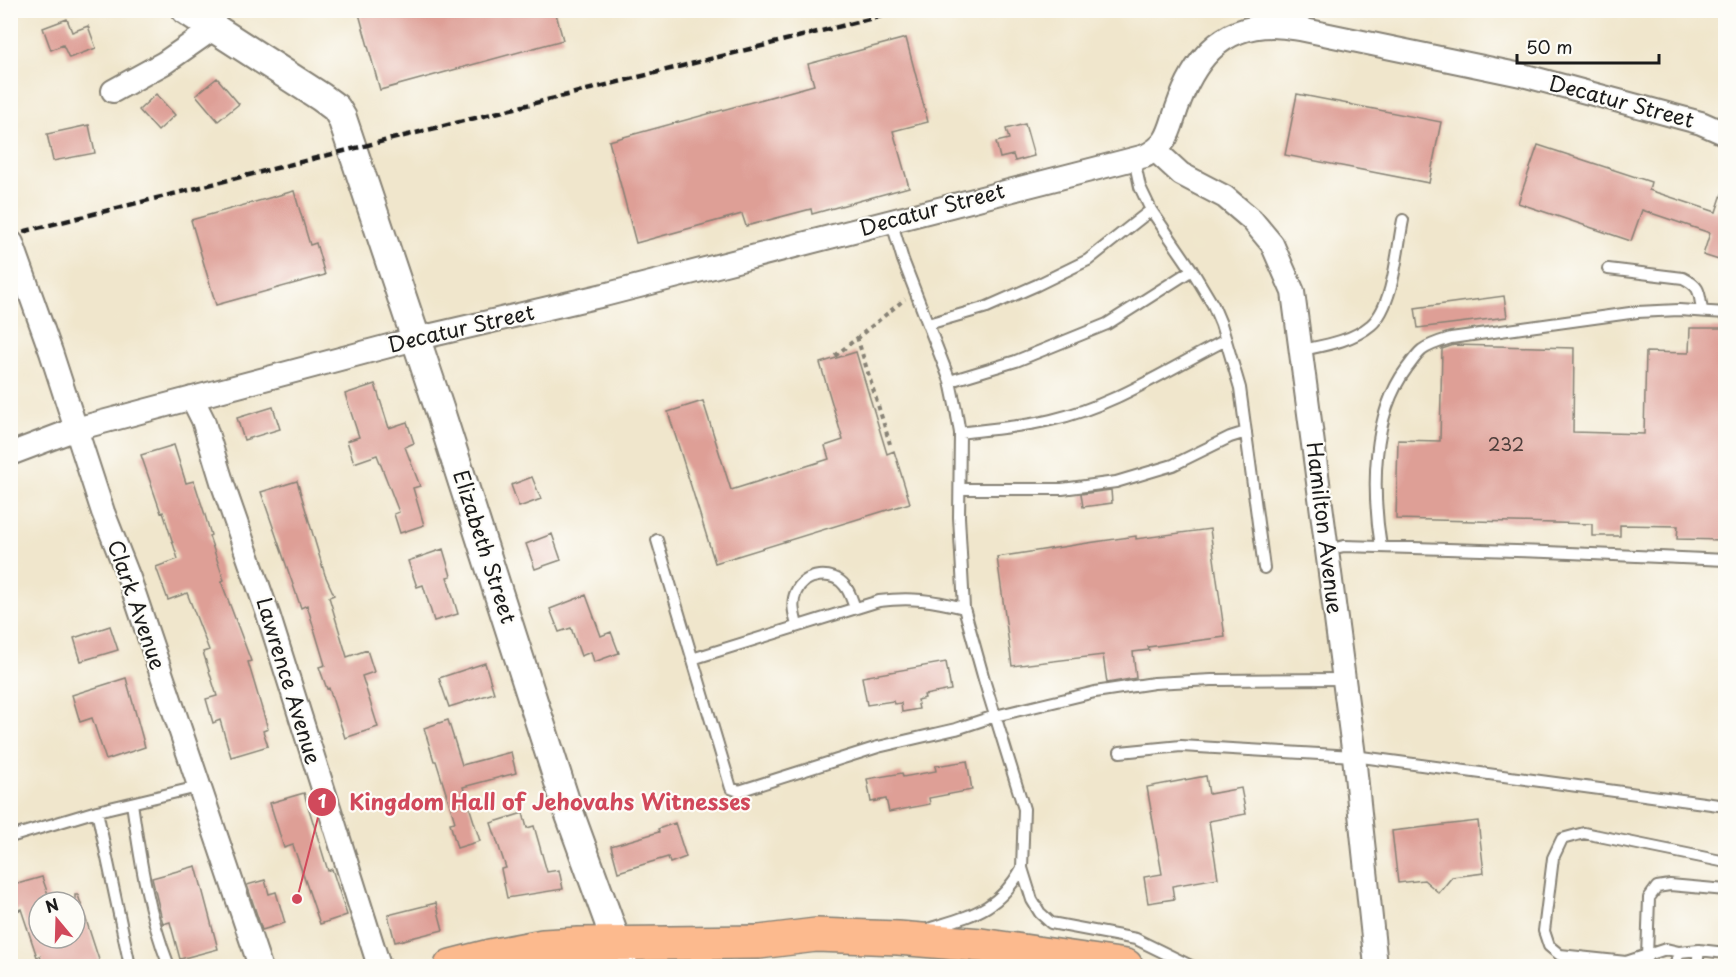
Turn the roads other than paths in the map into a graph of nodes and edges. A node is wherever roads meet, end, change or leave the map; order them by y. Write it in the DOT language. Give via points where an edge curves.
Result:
graph roads {
  1 [pos="186,10"];
  2 [pos="214,28"];
  3 [pos="113,91"];
  4 [pos="1725,134"];
  5 [pos="1156,151"];
  6 [pos="1134,159"];
  7 [pos="1151,210"];
  8 [pos="891,220"];
  9 [pos="1403,220"];
  10 [pos="12,243"];
  11 [pos="1608,269"];
  12 [pos="1192,270"];
  13 [pos="1702,311"];
  14 [pos="1725,313"];
  15 [pos="928,324"];
  16 [pos="415,339"];
  17 [pos="1226,340"];
  18 [pos="1302,350"];
  19 [pos="950,381"];
  20 [pos="192,398"];
  21 [pos="76,429"];
  22 [pos="1246,432"];
  23 [pos="960,433"];
  24 [pos="10,454"];
  25 [pos="960,489"];
  26 [pos="657,540"];
  27 [pos="1381,547"];
  28 [pos="1327,550"];
  29 [pos="1725,560"];
  30 [pos="1264,568"];
  31 [pos="855,608"];
  32 [pos="964,608"];
  33 [pos="797,625"];
  34 [pos="692,659"];
  35 [pos="1344,679"];
  36 [pos="995,716"];
  37 [pos="1120,752"];
  38 [pos="1354,756"];
  39 [pos="198,787"];
  40 [pos="132,802"];
  41 [pos="1725,806"];
  42 [pos="97,811"];
  43 [pos="10,837"];
  44 [pos="1725,862"];
  45 [pos="1022,868"];
  46 [pos="1725,890"];
  47 [pos="898,939"];
  48 [pos="1699,950"];
  49 [pos="1679,952"];
  50 [pos="1725,953"];
  51 [pos="622,955"];
  52 [pos="1647,957"];
  53 [pos="130,966"];
  54 [pos="169,966"];
  55 [pos="260,966"];
  56 [pos="379,966"];
  57 [pos="451,966"];
  58 [pos="1126,966"];
  59 [pos="1191,966"];
  60 [pos="1376,966"];
  61 [pos="1675,966"];
  62 [pos="1698,966"];
  1 -- 2 [label="street, Elizabeth Street"];
  2 -- 3 [label="street" via="164,63"];
  2 -- 16 [label="street, Elizabeth Street" via="336,108 346,127"];
  4 -- 5 [label="street, Decatur Street" via="1689,120 1526,76 1271,26 1233,34 1203,56 1184,91 1165,143"];
  5 -- 6 [label="street, Decatur Street"];
  5 -- 18 [label="street, Hamilton Avenue" via="1181,174 1225,197 1272,244 1293,292"];
  6 -- 7 [label="lane" via="1140,187"];
  6 -- 8 [label="street, Decatur Street"];
  7 -- 12 [label="lane"];
  7 -- 15 [label="lane" via="1088,260 987,307"];
  8 -- 15 [label="lane"];
  8 -- 16 [label="street, Decatur Street" via="604,295"];
  9 -- 18 [label="lane" via="1379,317 1346,339"];
  10 -- 21 [label="street, Clark Avenue"];
  11 -- 13 [label="lane" via="1693,282 1699,290"];
  12 -- 17 [label="lane" via="1213,305"];
  12 -- 19 [label="lane" via="1107,324 1016,361"];
  13 -- 14 [label="lane"];
  13 -- 27 [label="lane" via="1637,312 1451,338 1420,351 1398,381 1385,410 1375,512"];
  15 -- 19 [label="lane"];
  16 -- 20 [label="street, Decatur Street"];
  16 -- 51 [label="street, Elizabeth Street" via="566,804"];
  17 -- 22 [label="lane" via="1240,388"];
  17 -- 23 [label="lane" via="1134,390 1086,409 1051,420"];
  18 -- 28 [label="street, Hamilton Avenue"];
  19 -- 23 [label="lane"];
  20 -- 21 [label="street, Decatur Street"];
  20 -- 56 [label="street, Lawrence Avenue" via="203,420 268,614"];
  21 -- 24 [label="street, Decatur Street"];
  21 -- 39 [label="street, Clark Avenue"];
  22 -- 25 [label="lane" via="1173,465 1116,482 1062,489"];
  22 -- 30 [label="lane"];
  23 -- 25 [label="lane"];
  25 -- 32 [label="lane"];
  26 -- 34 [label="lane"];
  27 -- 28 [label="lane" via="1344,546"];
  27 -- 29 [label="lane"];
  28 -- 35 [label="street, Hamilton Avenue"];
  31 -- 32 [label="lane" via="905,597"];
  31 -- 33 [label="lane"];
  31 -- 33 [label="lane" via="841,582 819,576 804,582 796,592 793,607"];
  32 -- 36 [label="lane"];
  33 -- 34 [label="lane"];
  34 -- 36 [label="lane" via="731,788 739,791 867,750"];
  35 -- 36 [label="lane" via="1154,683 1095,692"];
  35 -- 38 [label="street, Hamilton Avenue"];
  36 -- 45 [label="lane" via="1024,809"];
  37 -- 38 [label="lane" via="1181,746"];
  38 -- 41 [label="lane"];
  38 -- 60 [label="street, Hamilton Avenue"];
  39 -- 40 [label="lane"];
  39 -- 55 [label="street, Clark Avenue"];
  40 -- 42 [label="lane"];
  40 -- 54 [label="lane" via="143,881 156,934"];
  42 -- 43 [label="lane"];
  42 -- 53 [label="lane"];
  44 -- 52 [label="lane" via="1584,833 1562,839 1553,858 1544,931 1549,946 1560,955 1604,960 1626,962"];
  45 -- 47 [label="lane" via="1013,884 988,908"];
  45 -- 59 [label="lane" via="1032,900 1052,923 1136,939"];
  46 -- 52 [label="lane" via="1657,887 1649,898"];
  47 -- 51 [label="main road" via="816,935"];
  47 -- 58 [label="main road" via="981,945"];
  48 -- 49 [label="lane"];
  48 -- 50 [label="lane"];
  48 -- 62 [label="lane"];
  49 -- 52 [label="lane" via="1666,950"];
  49 -- 61 [label="lane"];
  51 -- 57 [label="main road" via="543,946"];
}
